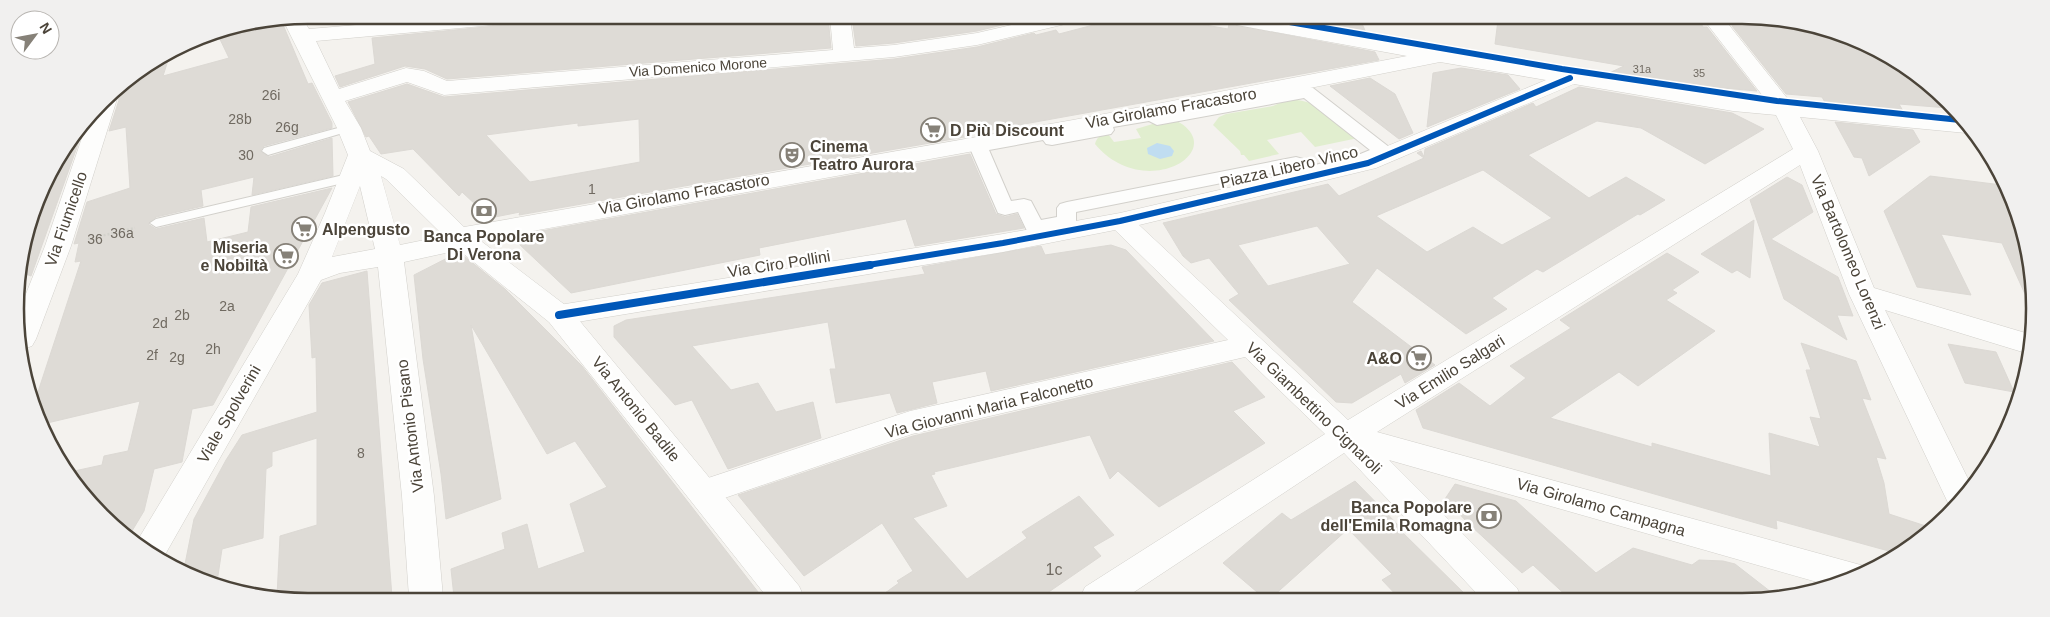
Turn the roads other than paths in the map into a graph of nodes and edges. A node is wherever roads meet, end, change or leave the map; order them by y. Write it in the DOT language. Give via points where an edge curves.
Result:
graph roads {
  1 [pos="360,24"];
  2 [pos="841,24"];
  3 [pos="1041,24"];
  4 [pos="1269,24"];
  5 [pos="1717,24"];
  6 [pos="298,27"];
  7 [pos="844,56"];
  8 [pos="1440,56"];
  9 [pos="1570,78"];
  10 [pos="332,98"];
  11 [pos="1784,109"];
  12 [pos="103,112"];
  13 [pos="1959,125"];
  14 [pos="349,128"];
  15 [pos="1053,139"];
  16 [pos="268,151"];
  17 [pos="1806,151"];
  18 [pos="356,166"];
  19 [pos="1120,221"];
  20 [pos="156,223"];
  21 [pos="462,238"];
  22 [pos="1003,243"];
  23 [pos="390,256"];
  24 [pos="311,274"];
  25 [pos="1863,294"];
  26 [pos="559,314"];
  27 [pos="25,333"];
  28 [pos="2024,343"];
  29 [pos="1249,346"];
  30 [pos="1346,436"];
  31 [pos="704,492"];
  32 [pos="1958,494"];
  33 [pos="152,546"];
  34 [pos="1843,574"];
  35 [pos="426,593"];
  36 [pos="783,593"];
  37 [pos="1105,593"];
  38 [pos="1499,593"];
  1 -- 6 [label="street"];
  2 -- 7 [label="street"];
  3 -- 7 [label="street, Via Domenico Morone" via="977,39"];
  4 -- 8 [label="street"];
  5 -- 11 [label="street, Via Bartolomeo Lorenzi"];
  6 -- 10 [label="street, Via Antonio Pisano"];
  7 -- 10 [label="street, Via Domenico Morone" via="444,88 406,75"];
  8 -- 9 [label="street"];
  8 -- 21 [label="street, Via Girolamo Fracastoro" via="1308,84 644,200"];
  9 -- 11 [label="street"];
  9 -- 19 [label="street, Piazza Libero Vinco" via="1368,163"];
  10 -- 14 [label="street, Via Antonio Pisano"];
  11 -- 13 [label="street"];
  11 -- 17 [label="street, Via Bartolomeo Lorenzi"];
  12 -- 27 [label="street, Via Fiumicello" via="67,244"];
  14 -- 16 [label="lane"];
  14 -- 18 [label="street, Via Antonio Pisano"];
  15 -- 15 [label="street, Piazza Libero Vinco" via="1105,130 1102,124 1154,115 1157,120 1307,92 1383,151 1364,159 1297,175 1296,163 1067,208 1066,222 1035,228 1024,205 1005,209 978,146 1048,134"];
  17 -- 25 [label="street, Via Bartolomeo Lorenzi"];
  17 -- 30 [label="street, Via Emilio Salgari"];
  18 -- 20 [label="lane"];
  18 -- 21 [label="street, Via Antonio Badile" via="395,174"];
  18 -- 23 [label="street, Via Antonio Pisano" via="373,187"];
  18 -- 24 [label="street, Viale Spolverini"];
  19 -- 22 [label="street, Piazza Libero Vinco"];
  19 -- 29 [label="street, Via Giambettino Cignaroli"];
  21 -- 23 [label="street, Via Girolamo Fracastoro"];
  21 -- 26 [label="street, Via Antonio Badile"];
  22 -- 26 [label="street, Via Ciro Pollini"];
  23 -- 24 [label="street, Via Girolamo Fracastoro" via="337,263"];
  23 -- 35 [label="street, Via Antonio Pisano" via="418,496"];
  24 -- 33 [label="street, Viale Spolverini"];
  25 -- 28 [label="street"];
  25 -- 32 [label="street, Via Bartolomeo Lorenzi"];
  26 -- 31 [label="street, Via Antonio Badile"];
  29 -- 30 [label="street, Via Giambettino Cignaroli"];
  29 -- 31 [label="street, Via Giovanni Maria Falconetto" via="910,423"];
  30 -- 34 [label="street, Via Girolamo Campagna"];
  30 -- 37 [label="street, Via Emilio Salgari"];
  30 -- 38 [label="street, Via Giambettino Cignaroli"];
  31 -- 36 [label="street, Via Antonio Badile"];
}
